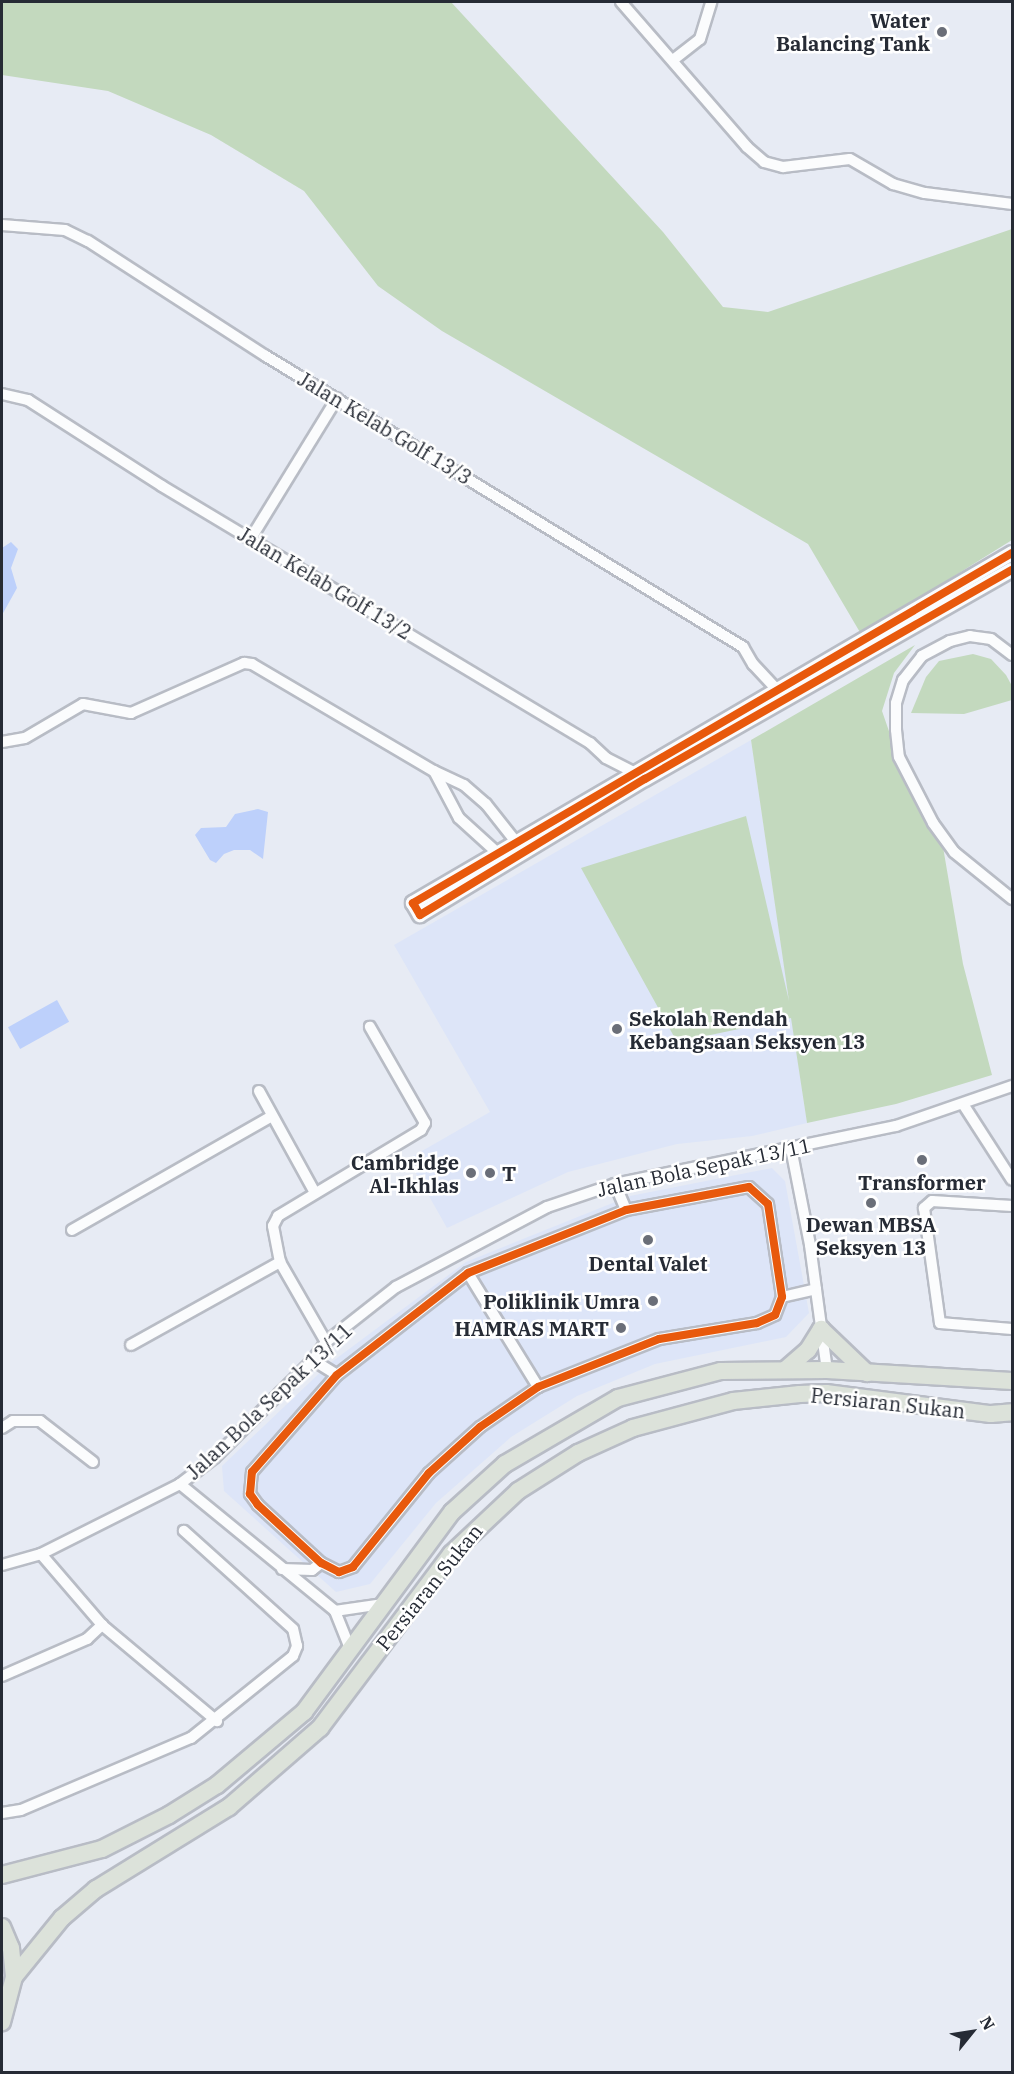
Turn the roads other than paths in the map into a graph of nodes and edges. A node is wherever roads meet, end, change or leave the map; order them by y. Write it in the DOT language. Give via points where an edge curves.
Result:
graph roads {
  1 [pos="621,2"];
  2 [pos="711,2"];
  3 [pos="673,60"];
  4 [pos="1012,204"];
  5 [pos="2,225"];
  6 [pos="2,394"];
  7 [pos="337,398"];
  8 [pos="251,538"];
  9 [pos="1012,553"];
  10 [pos="1012,570"];
  11 [pos="1012,655"];
  12 [pos="781,694"];
  13 [pos="2,742"];
  14 [pos="434,771"];
  15 [pos="641,776"];
  16 [pos="520,848"];
  17 [pos="502,858"];
  18 [pos="1012,899"];
  19 [pos="420,915"];
  20 [pos="370,1027"];
  21 [pos="1012,1086"];
  22 [pos="259,1091"];
  23 [pos="963,1104"];
  24 [pos="272,1116"];
  25 [pos="791,1148"];
  26 [pos="1012,1180"];
  27 [pos="615,1184"];
  28 [pos="315,1193"];
  29 [pos="1012,1206"];
  30 [pos="626,1210"];
  31 [pos="72,1230"];
  32 [pos="280,1263"];
  33 [pos="468,1273"];
  34 [pos="816,1289"];
  35 [pos="782,1297"];
  36 [pos="822,1329"];
  37 [pos="1012,1329"];
  38 [pos="326,1342"];
  39 [pos="131,1345"];
  40 [pos="313,1360"];
  41 [pos="786,1369"];
  42 [pos="827,1370"];
  43 [pos="867,1373"];
  44 [pos="337,1375"];
  45 [pos="1012,1381"];
  46 [pos="538,1387"];
  47 [pos="800,1394"];
  48 [pos="855,1396"];
  49 [pos="1012,1413"];
  50 [pos="2,1428"];
  51 [pos="93,1462"];
  52 [pos="180,1484"];
  53 [pos="184,1531"];
  54 [pos="41,1554"];
  55 [pos="321,1563"];
  56 [pos="2,1565"];
  57 [pos="282,1569"];
  58 [pos="383,1604"];
  59 [pos="335,1611"];
  60 [pos="102,1625"];
  61 [pos="351,1651"];
  62 [pos="2,1676"];
  63 [pos="217,1721"];
  64 [pos="2,1813"];
  65 [pos="2,1875"];
  66 [pos="2,1927"];
  67 [pos="14,1977"];
  68 [pos="2,2022"];
  1 -- 3 [label="street"];
  2 -- 3 [label="street" via="700,39"];
  3 -- 4 [label="street" via="764,162 783,167 850,159 893,184 925,194"];
  5 -- 7 [label="street, Jalan Kelab Golf 13/3" via="76,234"];
  6 -- 8 [label="street, Jalan Kelab Golf 13/2" via="28,400"];
  7 -- 8 [label="street"];
  7 -- 12 [label="street, Jalan Kelab Golf 13/3" via="743,647"];
  8 -- 15 [label="street, Jalan Kelab Golf 13/2"];
  9 -- 12 [label="street"];
  10 -- 12 [label="street"];
  11 -- 18 [label="street" via="991,639 970,636 950,641 922,656 903,680 896,703 896,730 899,757 933,823 954,852"];
  12 -- 15 [label="street"];
  13 -- 14 [label="street" via="25,738 83,704 131,713 244,663 252,664"];
  14 -- 16 [label="street" via="464,784 486,804"];
  14 -- 17 [label="street" via="459,818"];
  15 -- 16 [label="street"];
  16 -- 17 [label="street"];
  17 -- 19 [label="street"];
  20 -- 28 [label="street" via="425,1123 421,1130"];
  21 -- 23 [label="street, Jalan Bola Sepak 13/11"];
  22 -- 24 [label="street"];
  23 -- 25 [label="street, Jalan Bola Sepak 13/11" via="896,1126"];
  23 -- 26 [label="street"];
  24 -- 28 [label="street"];
  24 -- 31 [label="street"];
  25 -- 27 [label="street, Jalan Bola Sepak 13/11"];
  25 -- 34 [label="street"];
  27 -- 30 [label="street"];
  27 -- 38 [label="street, Jalan Bola Sepak 13/11" via="547,1207 475,1243 396,1287"];
  28 -- 32 [label="street" via="278,1216 273,1226"];
  29 -- 37 [label="street" via="927,1204 924,1208 940,1323"];
  30 -- 33 [label="street"];
  30 -- 35 [label="street" via="749,1187 768,1204"];
  32 -- 38 [label="street"];
  32 -- 39 [label="street"];
  33 -- 44 [label="street"];
  33 -- 46 [label="street"];
  34 -- 35 [label="street"];
  34 -- 36 [label="street"];
  35 -- 46 [label="street" via="775,1315 766,1320 659,1339"];
  36 -- 41 [label="main road" via="808,1350"];
  36 -- 42 [label="street"];
  36 -- 43 [label="main road"];
  38 -- 40 [label="street, Jalan Bola Sepak 13/11"];
  40 -- 44 [label="street"];
  40 -- 52 [label="street, Jalan Bola Sepak 13/11" via="214,1458"];
  41 -- 42 [label="main road, Persiaran Sukan"];
  41 -- 58 [label="main road, Persiaran Sukan" via="721,1371 618,1398 548,1438 506,1464 453,1512"];
  42 -- 43 [label="main road, Persiaran Sukan"];
  42 -- 47 [label="main road"];
  42 -- 48 [label="main road" via="834,1382"];
  43 -- 45 [label="main road, Persiaran Sukan"];
  44 -- 55 [label="street" via="252,1472 249,1482 258,1505"];
  46 -- 55 [label="street" via="480,1427 429,1473 353,1567 339,1572"];
  47 -- 48 [label="main road, Persiaran Sukan"];
  47 -- 67 [label="main road, Persiaran Sukan" via="733,1401 633,1428 578,1453 518,1491 451,1554 320,1728 229,1807 96,1889 62,1918"];
  48 -- 49 [label="main road, Persiaran Sukan" via="991,1414"];
  50 -- 51 [label="street" via="13,1421 40,1421"];
  52 -- 54 [label="street, Jalan Bola Sepak 13/11"];
  52 -- 57 [label="street"];
  53 -- 63 [label="street" via="297,1636 293,1656"];
  54 -- 56 [label="street, Jalan Bola Sepak 13/11"];
  54 -- 60 [label="street"];
  55 -- 57 [label="street" via="312,1570"];
  57 -- 59 [label="street"];
  58 -- 59 [label="street"];
  58 -- 61 [label="main road, Persiaran Sukan"];
  59 -- 61 [label="street"];
  60 -- 62 [label="street" via="87,1639"];
  60 -- 63 [label="street"];
  61 -- 65 [label="main road, Persiaran Sukan" via="304,1712 218,1785 102,1849"];
  63 -- 64 [label="street" via="191,1738 21,1810"];
  66 -- 67 [label="main road" via="11,1948"];
  67 -- 68 [label="main road"];
}
